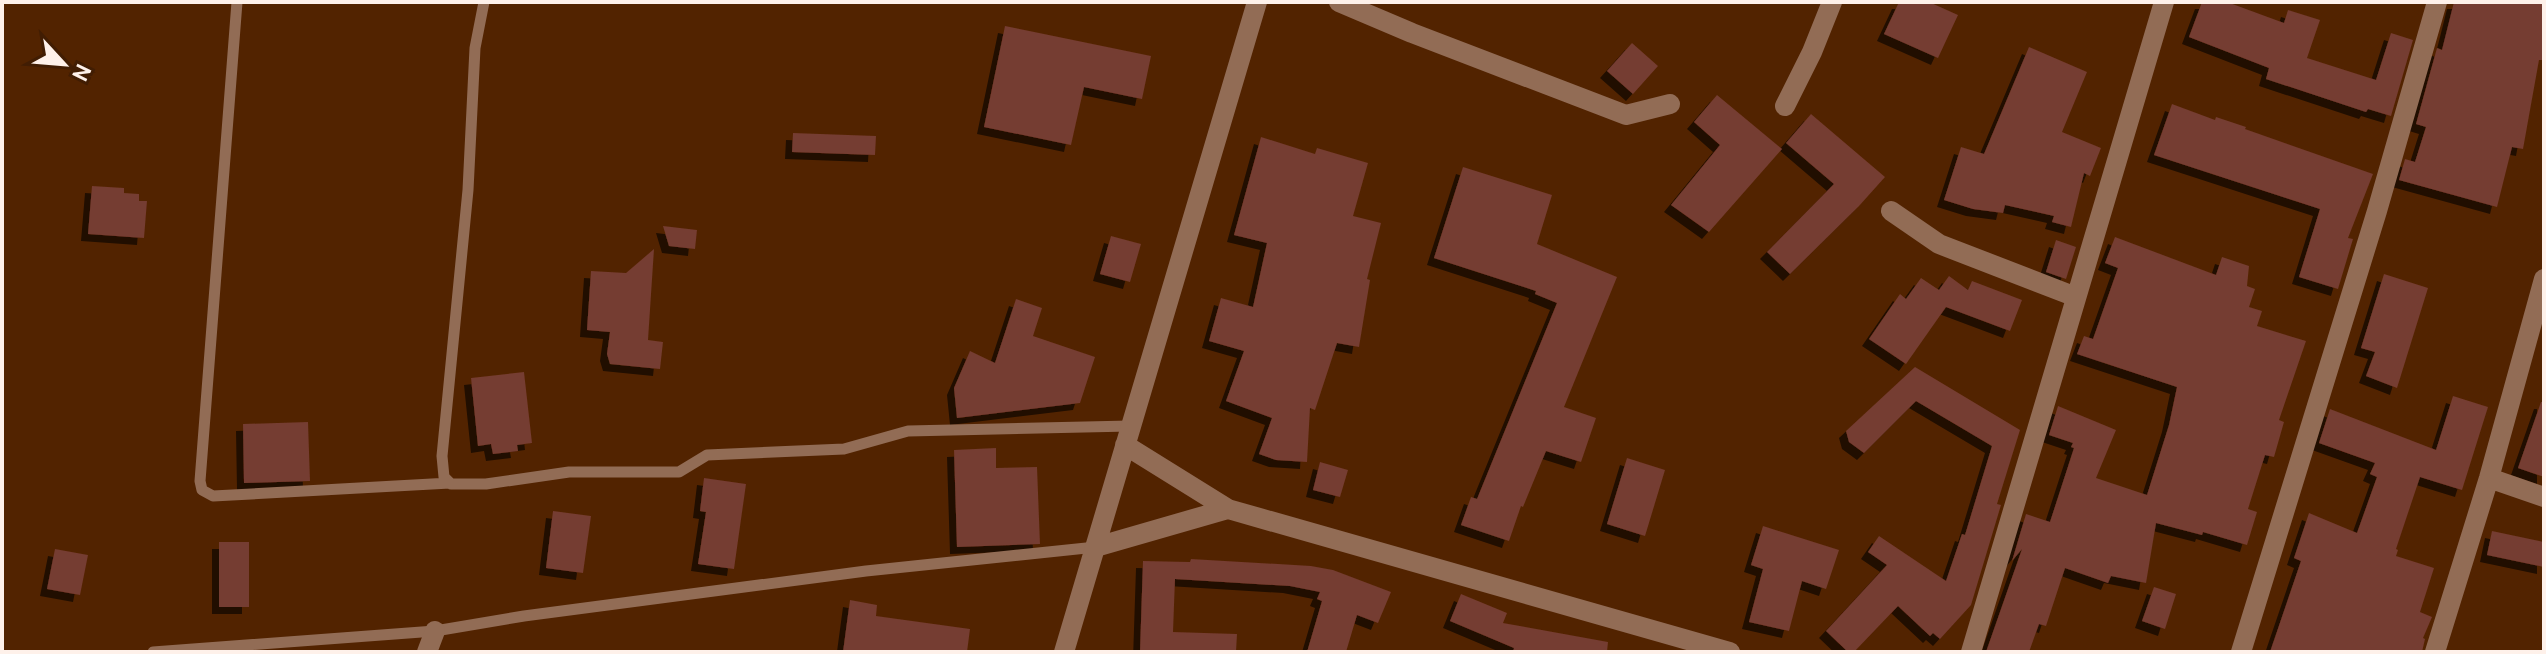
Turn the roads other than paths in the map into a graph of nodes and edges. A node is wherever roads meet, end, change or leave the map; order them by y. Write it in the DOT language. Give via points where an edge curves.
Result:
graph roads {
  1 [pos="237,2"];
  2 [pos="484,2"];
  3 [pos="1257,2"];
  4 [pos="1339,2"];
  5 [pos="1832,2"];
  6 [pos="2164,2"];
  7 [pos="2437,2"];
  8 [pos="1670,104"];
  9 [pos="1785,106"];
  10 [pos="1891,211"];
  11 [pos="2544,279"];
  12 [pos="2076,297"];
  13 [pos="1128,435"];
  14 [pos="2489,478"];
  15 [pos="450,483"];
  16 [pos="2544,497"];
  17 [pos="1228,509"];
  18 [pos="1096,547"];
  19 [pos="435,631"];
  20 [pos="1726,651"];
  21 [pos="153,652"];
  22 [pos="427,652"];
  23 [pos="1064,652"];
  24 [pos="1971,652"];
  25 [pos="2241,652"];
  26 [pos="2435,652"];
  1 -- 15 [label="lane" via="202,490 213,496"];
  2 -- 15 [label="lane" via="475,48 468,190 442,456 444,477"];
  3 -- 13 [label="street"];
  4 -- 8 [label="street" via="1626,115"];
  5 -- 9 [label="street"];
  6 -- 12 [label="street"];
  7 -- 25 [label="street"];
  10 -- 12 [label="street" via="1939,244"];
  11 -- 14 [label="street"];
  12 -- 24 [label="street"];
  13 -- 15 [label="lane" via="908,431 844,449 707,455 679,472 544,473 486,484"];
  13 -- 17 [label="street"];
  13 -- 18 [label="street"];
  14 -- 16 [label="street"];
  14 -- 26 [label="street"];
  17 -- 18 [label="street"];
  17 -- 20 [label="street"];
  18 -- 19 [label="lane" via="866,571"];
  18 -- 23 [label="street"];
  19 -- 21 [label="lane"];
  19 -- 22 [label="street"];
}
